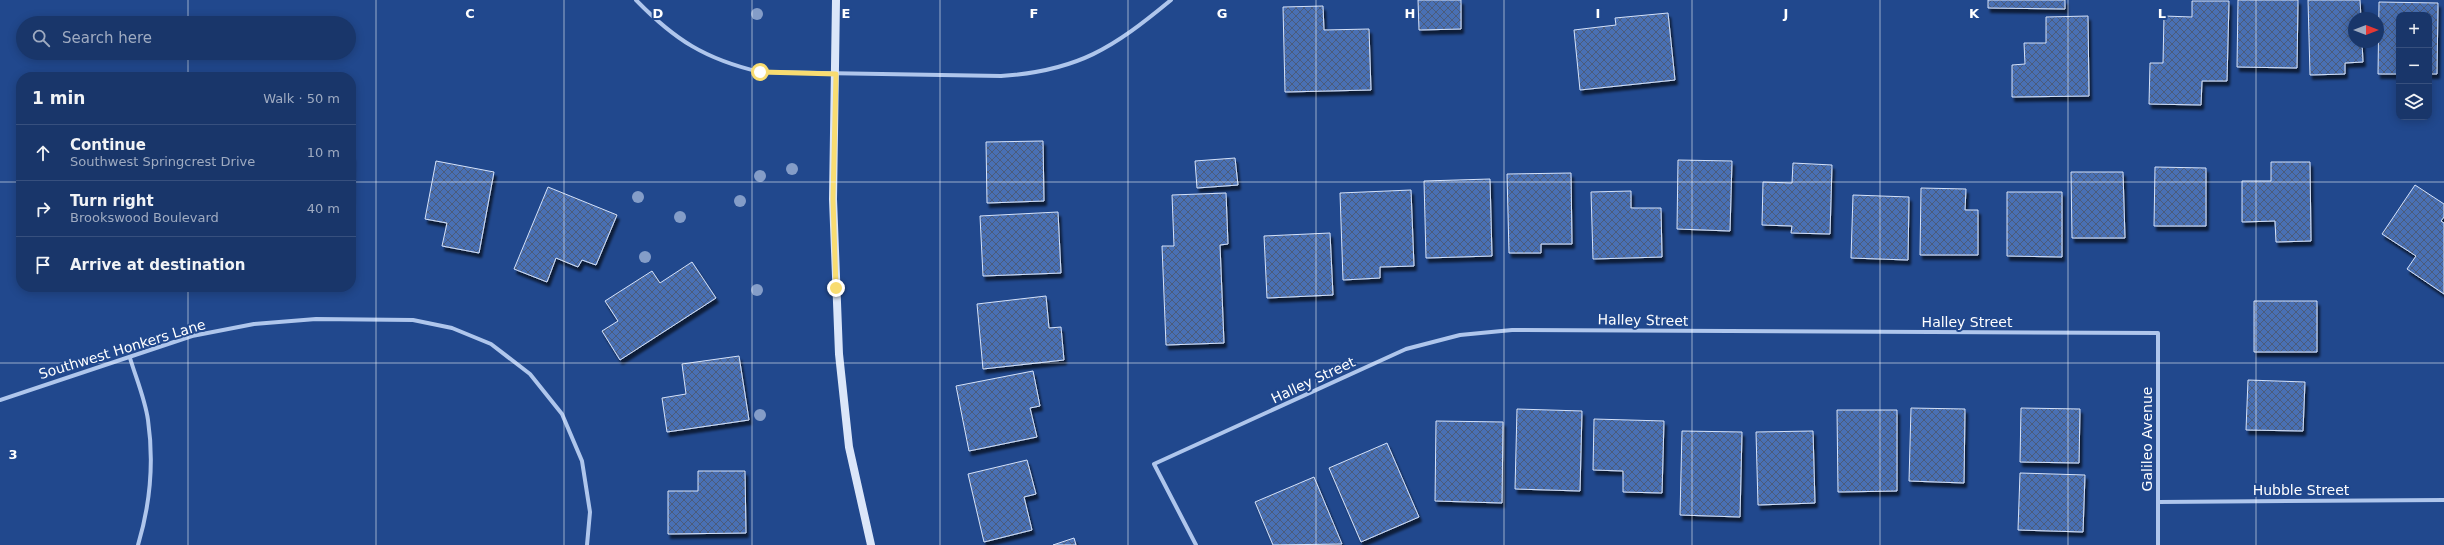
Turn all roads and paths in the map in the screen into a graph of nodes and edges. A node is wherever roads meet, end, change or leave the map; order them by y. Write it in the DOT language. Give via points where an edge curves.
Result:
graph roads {
  1 [pos="636,0"];
  2 [pos="836,0"];
  3 [pos="1171,0"];
  4 [pos="836,74"];
  5 [pos="2158,333"];
  6 [pos="130,358"];
  7 [pos="0,400"];
  8 [pos="2444,500"];
  9 [pos="2158,502"];
  10 [pos="138,545"];
  11 [pos="587,545"];
  12 [pos="871,545"];
  13 [pos="1196,545"];
  14 [pos="2158,545"];
  1 -- 4 [label="street" via="662,27 695,49 730,65 760,72"];
  2 -- 4 [label="main road"];
  3 -- 4 [label="street" via="1134,31 1105,50 1067,65 1034,74"];
  4 -- 12 [label="main road" via="833,199 840,378 849,447"];
  5 -- 9 [label="street, Galileo Avenue"];
  5 -- 13 [label="street, Halley Street" via="1512,330 1460,335 1406,349 1154,464"];
  6 -- 7 [label="street, Southwest Honkers Lane"];
  6 -- 10 [label="street" via="148,419 151,476 144,526"];
  6 -- 11 [label="street, Southwest Honkers Lane" via="192,336 254,324 316,319 413,320 452,328 484,341 530,374 562,414 582,461 590,512"];
  8 -- 9 [label="street, Hubble Street"];
  9 -- 14 [label="street, Galileo Avenue"];
}
